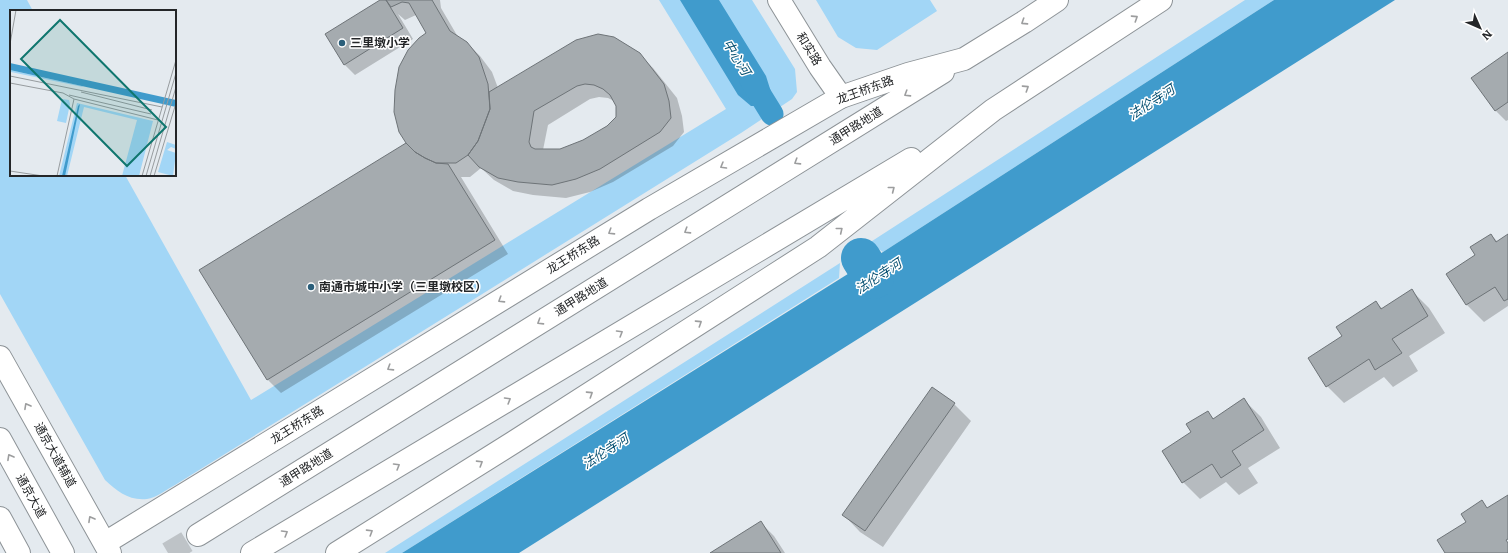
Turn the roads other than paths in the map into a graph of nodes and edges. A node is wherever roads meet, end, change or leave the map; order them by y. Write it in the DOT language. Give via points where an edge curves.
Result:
graph roads {
  1 [pos="779,0"];
  2 [pos="1056,0"];
  3 [pos="1162,0"];
  4 [pos="964,58"];
  5 [pos="841,97"];
  6 [pos="993,110"];
  7 [pos="0,357"];
  8 [pos="0,439"];
  9 [pos="0,518"];
  10 [pos="198,535"];
  11 [pos="107,548"];
  12 [pos="19,553"];
  13 [pos="63,553"];
  14 [pos="252,553"];
  15 [pos="337,553"];
  1 -- 5 [label="main road, 和实路"];
  2 -- 4 [label="main road, 龙王桥东路, one-way"];
  6 -- 3 [label="main road, one-way"];
  4 -- 5 [label="main road, 龙王桥东路"];
  4 -- 10 [label="main road, 通甲路地道, one-way"];
  5 -- 11 [label="main road, 龙王桥东路, one-way" via="642,213"];
  14 -- 6 [label="main road, one-way"];
  15 -- 6 [label="main road, one-way" via="818,247"];
  11 -- 7 [label="main road, 通京大道辅道, one-way"];
  13 -- 8 [label="main road, 通京大道, one-way"];
  9 -- 12 [label="main road"];
}
